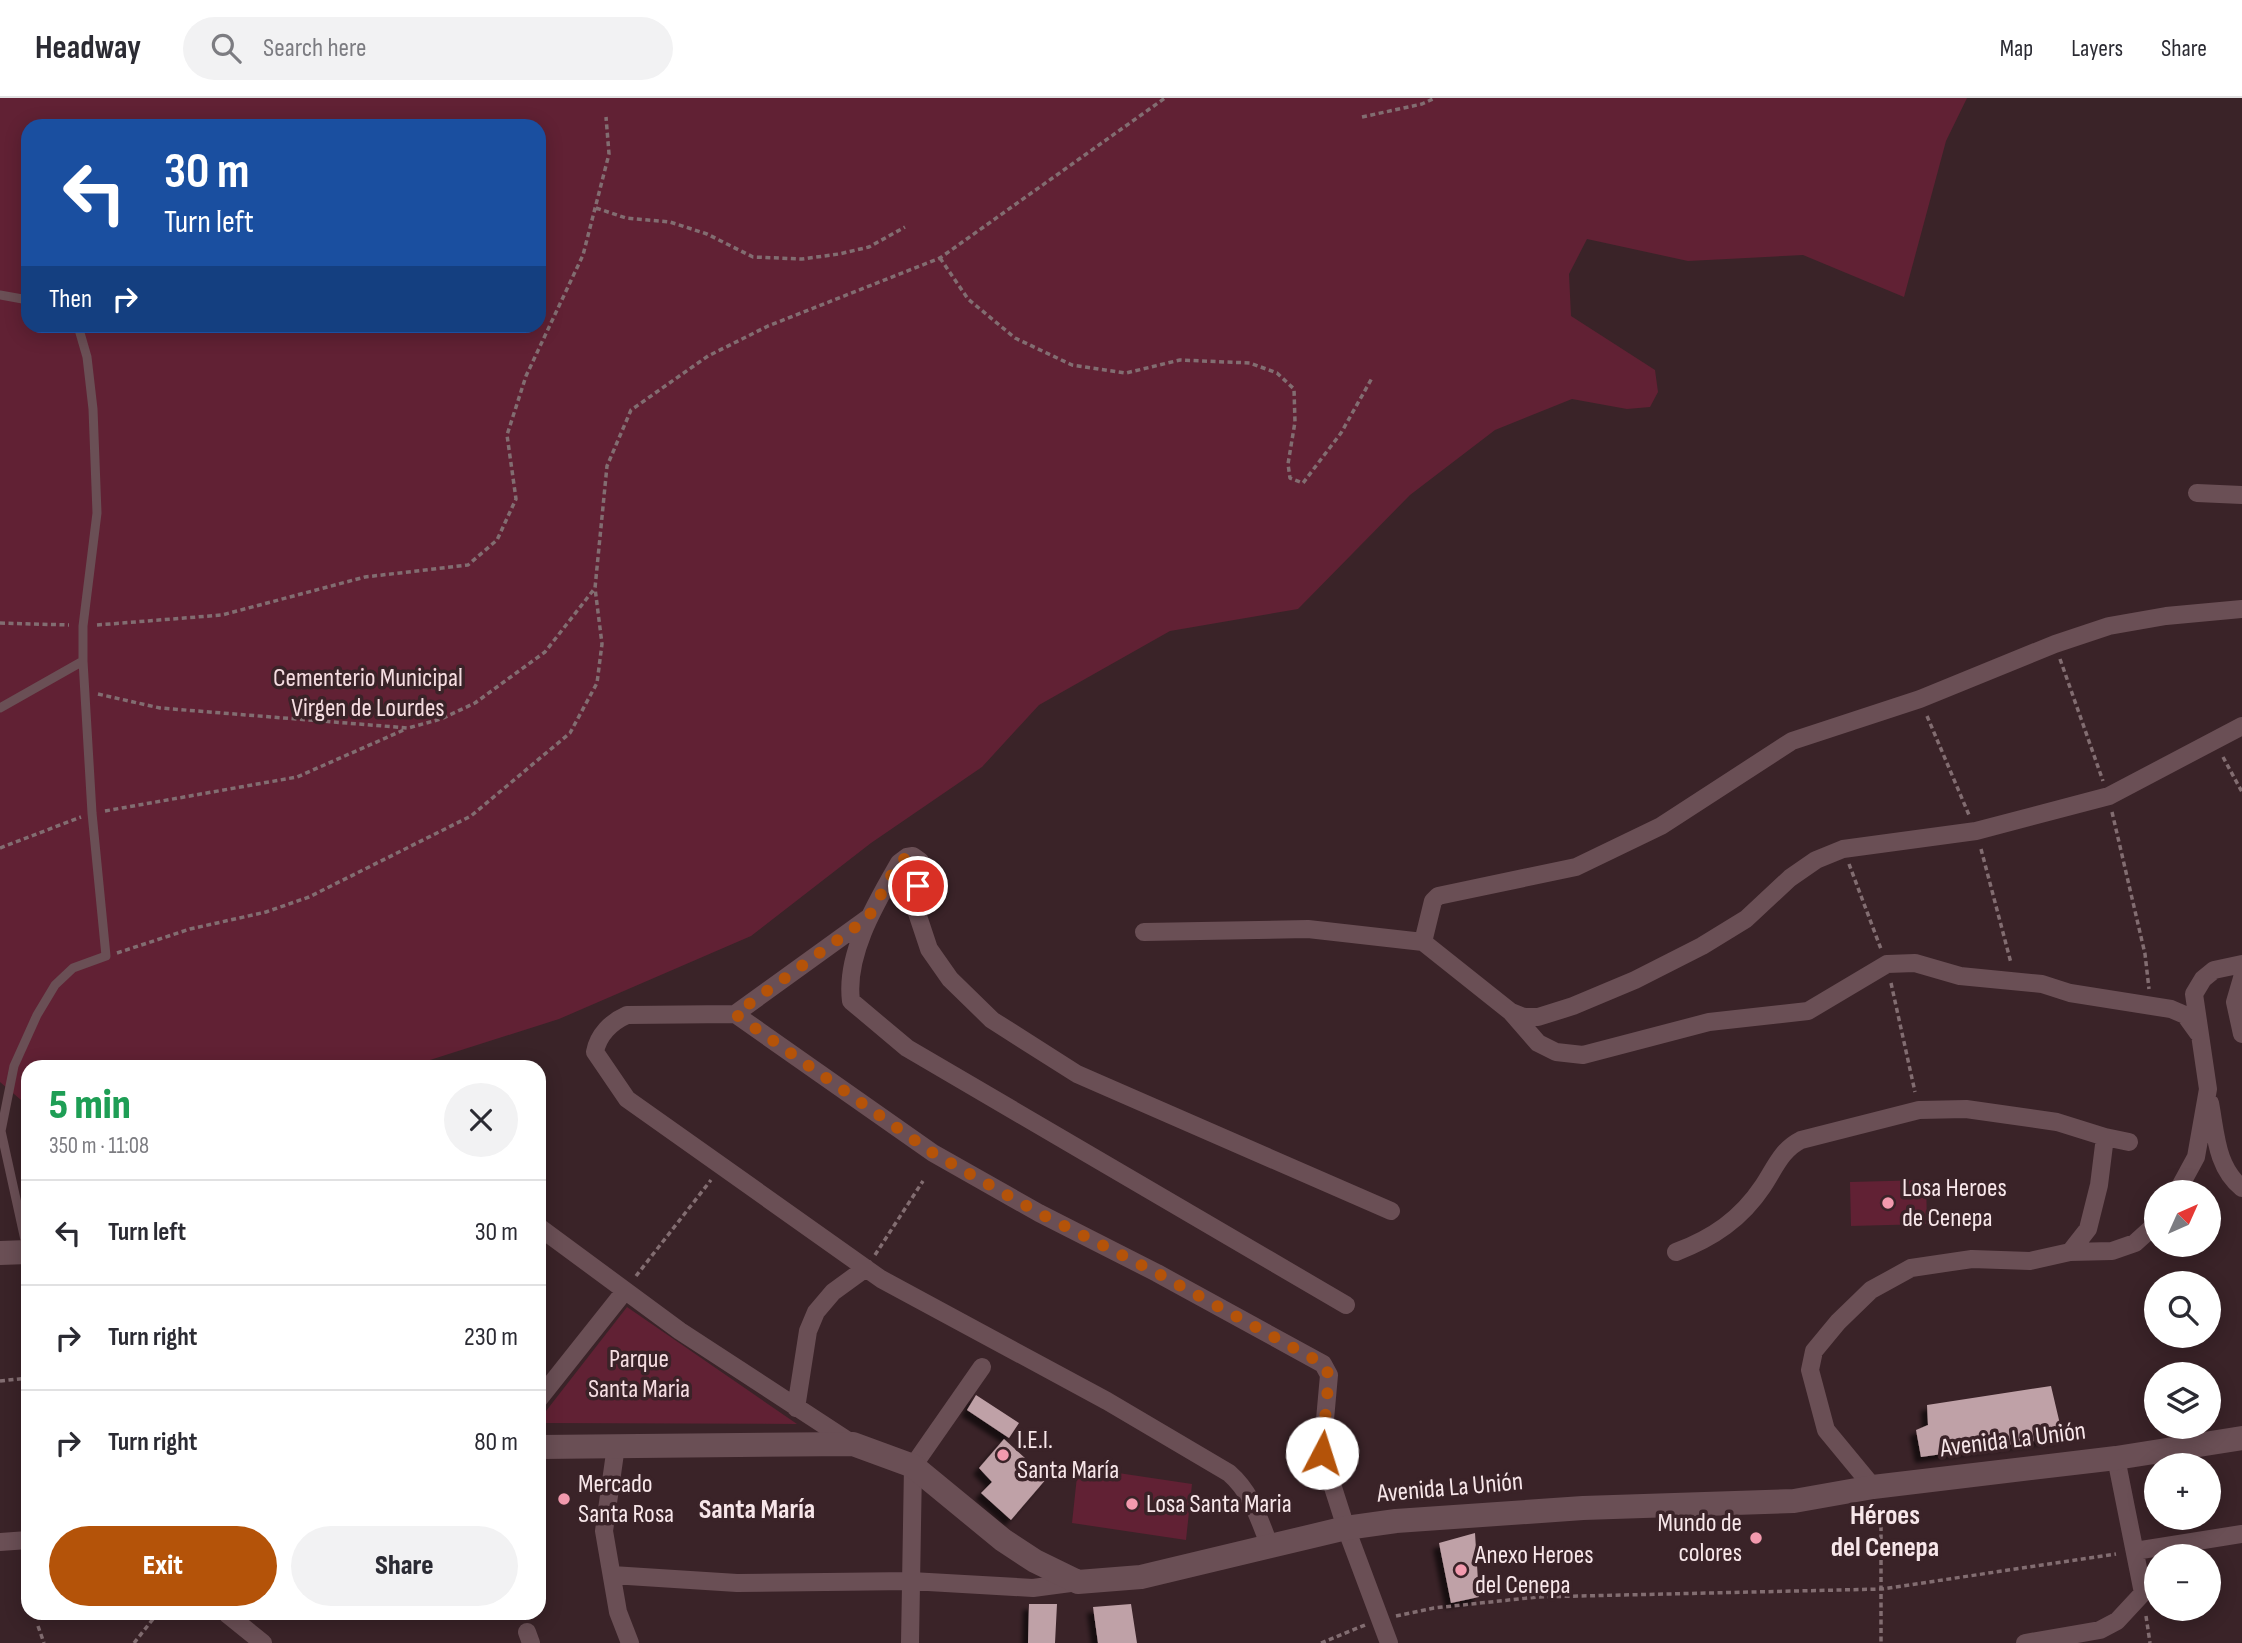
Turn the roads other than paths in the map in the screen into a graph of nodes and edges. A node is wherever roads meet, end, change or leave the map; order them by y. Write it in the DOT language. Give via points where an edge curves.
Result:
graph roads {
  1 [pos="0,295"];
  2 [pos="21,299"];
  3 [pos="80,333"];
  4 [pos="2197,493"];
  5 [pos="2242,495"];
  6 [pos="2242,609"];
  7 [pos="83,661"];
  8 [pos="0,708"];
  9 [pos="2242,726"];
  10 [pos="868,918"];
  11 [pos="1144,932"];
  12 [pos="1423,943"];
  13 [pos="2242,964"];
  14 [pos="2242,978"];
  15 [pos="1511,1012"];
  16 [pos="735,1014"];
  17 [pos="2198,1033"];
  18 [pos="2242,1034"];
  19 [pos="2208,1089"];
  20 [pos="2105,1138"];
  21 [pos="2129,1142"];
  22 [pos="2183,1180"];
  23 [pos="2242,1188"];
  24 [pos="1391,1211"];
  25 [pos="21,1221"];
  26 [pos="546,1232"];
  27 [pos="2144,1235"];
  28 [pos="21,1252"];
  29 [pos="1676,1252"];
  30 [pos="2070,1252"];
  31 [pos="0,1253"];
  32 [pos="866,1268"];
  33 [pos="624,1292"];
  34 [pos="1346,1305"];
  35 [pos="982,1367"];
  36 [pos="546,1390"];
  37 [pos="796,1408"];
  38 [pos="2242,1438"];
  39 [pos="853,1444"];
  40 [pos="616,1446"];
  41 [pos="546,1447"];
  42 [pos="2116,1458"];
  43 [pos="913,1466"];
  44 [pos="1873,1487"];
  45 [pos="1346,1528"];
  46 [pos="2242,1534"];
  47 [pos="21,1540"];
  48 [pos="0,1542"];
  49 [pos="1270,1547"];
  50 [pos="2135,1551"];
  51 [pos="612,1575"];
  52 [pos="911,1581"];
  53 [pos="1078,1582"];
  54 [pos="234,1620"];
  55 [pos="262,1643"];
  56 [pos="630,1643"];
  57 [pos="910,1643"];
  58 [pos="1389,1643"];
  59 [pos="2025,1643"];
  1 -- 2 [label="lane"];
  3 -- 7 [label="lane" via="93,409 97,513"];
  4 -- 5 [label="street"];
  6 -- 12 [label="street" via="2109,626 1920,699 1792,741 1661,826 1576,867 1438,896"];
  7 -- 8 [label="lane"];
  7 -- 25 [label="lane" via="106,956 73,968 55,985 13,1066 1,1131"];
  9 -- 15 [label="street" via="2109,796 1976,831 1843,849 1816,860 1702,946 1635,980 1538,1017"];
  10 -- 16 [label="street"];
  10 -- 24 [label="street" via="898,863 913,856 920,861 916,909 929,949 950,979 992,1020 1077,1074"];
  10 -- 34 [label="street" via="849,983 851,1001 875,1023 908,1048"];
  11 -- 12 [label="street" via="1308,929"];
  12 -- 15 [label="street"];
  13 -- 17 [label="street" via="2214,970 2203,979 2194,994"];
  14 -- 18 [label="street" via="2235,1002"];
  15 -- 17 [label="street" via="1538,1043 1556,1052 1583,1055 1709,1022 1808,1011 1886,964 1915,963 1960,976 2042,984 2070,993 2151,1005 2185,1014"];
  16 -- 32 [label="street" via="627,1015 614,1021 595,1052 627,1099"];
  16 -- 45 [label="street" via="933,1153 1323,1364 1329,1375 1322,1453"];
  17 -- 19 [label="street"];
  19 -- 22 [label="street" via="2196,1157"];
  19 -- 23 [label="street" via="2221,1164"];
  20 -- 21 [label="street"];
  20 -- 29 [label="street" via="2057,1122 1966,1110 1919,1110 1801,1140 1789,1146 1733,1222 1706,1241"];
  20 -- 30 [label="street" via="2088,1229"];
  26 -- 33 [label="street"];
  27 -- 30 [label="street" via="2112,1251"];
  28 -- 31 [label="main road"];
  30 -- 44 [label="street" via="2030,1261 1972,1259 1911,1268 1871,1290 1838,1322 1814,1351 1810,1370 1814,1393 1826,1430"];
  32 -- 37 [label="street" via="833,1292 816,1312 808,1331"];
  32 -- 49 [label="street" via="1229,1473 1251,1499"];
  33 -- 36 [label="street"];
  33 -- 37 [label="street"];
  35 -- 43 [label="street"];
  37 -- 39 [label="street"];
  38 -- 42 [label="main road, Avenida La Unión"];
  39 -- 40 [label="main road"];
  39 -- 43 [label="main road"];
  40 -- 41 [label="main road"];
  40 -- 51 [label="street" via="604,1531"];
  42 -- 44 [label="main road, Avenida La Unión"];
  42 -- 50 [label="street"];
  43 -- 52 [label="street"];
  43 -- 53 [label="main road" via="1003,1540"];
  44 -- 45 [label="main road, Avenida La Unión" via="1794,1501 1583,1508"];
  45 -- 49 [label="main road, Avenida La Unión"];
  45 -- 58 [label="street"];
  46 -- 50 [label="street"];
  47 -- 48 [label="street"];
  49 -- 53 [label="main road, Avenida La Unión" via="1141,1577"];
  50 -- 59 [label="street" via="2143,1593 2117,1621 2100,1629"];
  51 -- 52 [label="street" via="737,1583"];
  51 -- 56 [label="street" via="618,1612"];
  52 -- 53 [label="street" via="1033,1588"];
  52 -- 57 [label="street"];
  54 -- 55 [label="street"];
}
